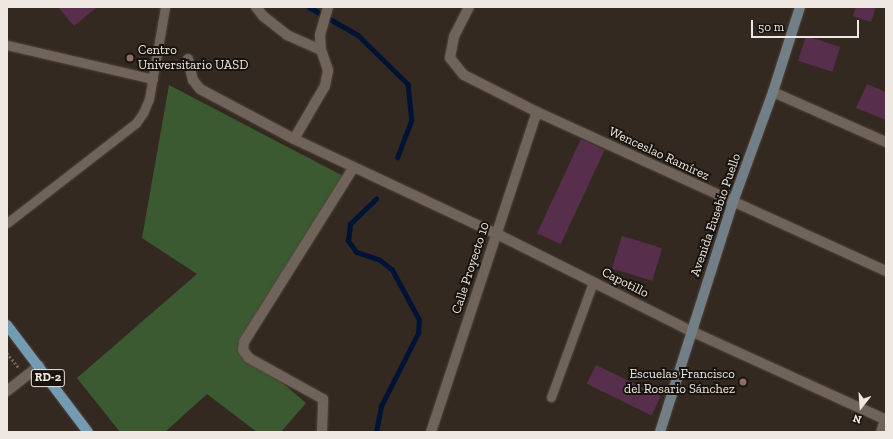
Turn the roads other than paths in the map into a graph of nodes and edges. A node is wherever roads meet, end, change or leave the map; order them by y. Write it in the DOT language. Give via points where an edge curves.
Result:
graph roads {
  1 [pos="165,7"];
  2 [pos="256,7"];
  3 [pos="328,7"];
  4 [pos="469,7"];
  5 [pos="800,7"];
  6 [pos="7,45"];
  7 [pos="321,50"];
  8 [pos="188,59"];
  9 [pos="153,79"];
  10 [pos="773,92"];
  11 [pos="537,112"];
  12 [pos="294,139"];
  13 [pos="886,142"];
  14 [pos="353,168"];
  15 [pos="733,202"];
  16 [pos="7,223"];
  17 [pos="496,233"];
  18 [pos="886,271"];
  19 [pos="593,282"];
  20 [pos="7,325"];
  21 [pos="691,331"];
  22 [pos="39,366"];
  23 [pos="7,391"];
  24 [pos="552,397"];
  25 [pos="885,418"];
  26 [pos="88,432"];
  27 [pos="322,432"];
  28 [pos="431,432"];
  29 [pos="660,432"];
  30 [pos="880,432"];
  1 -- 9 [label="lane"];
  2 -- 7 [label="street" via="287,35"];
  3 -- 7 [label="street" via="322,21"];
  4 -- 11 [label="street, Wenceslao Ramírez" via="454,36 450,58 464,75"];
  5 -- 10 [label="main road, Avenida Eusebio Puello"];
  6 -- 9 [label="lane"];
  7 -- 12 [label="street" via="328,70 324,86"];
  8 -- 12 [label="street, Capotillo" via="193,80 200,89"];
  9 -- 16 [label="lane" via="149,99 136,122"];
  10 -- 13 [label="street"];
  10 -- 15 [label="main road, Avenida Eusebio Puello"];
  11 -- 15 [label="street, Wenceslao Ramírez"];
  11 -- 17 [label="street, Calle Proyecto 10"];
  12 -- 14 [label="street, Capotillo"];
  14 -- 17 [label="street, Capotillo"];
  14 -- 27 [label="street" via="244,342 243,350 249,358 323,399"];
  15 -- 18 [label="street, Wenceslao Ramírez"];
  15 -- 21 [label="main road, Avenida Eusebio Puello"];
  17 -- 19 [label="street, Capotillo"];
  17 -- 28 [label="street, Calle Proyecto 10"];
  19 -- 21 [label="street, Capotillo"];
  19 -- 24 [label="lane"];
  20 -- 22 [label="main road, RD-2"];
  21 -- 25 [label="street, Capotillo"];
  21 -- 29 [label="main road, Avenida Eusebio Puello"];
  22 -- 23 [label="street"];
  22 -- 26 [label="main road, RD-2"];
  25 -- 30 [label="lane"];
}
